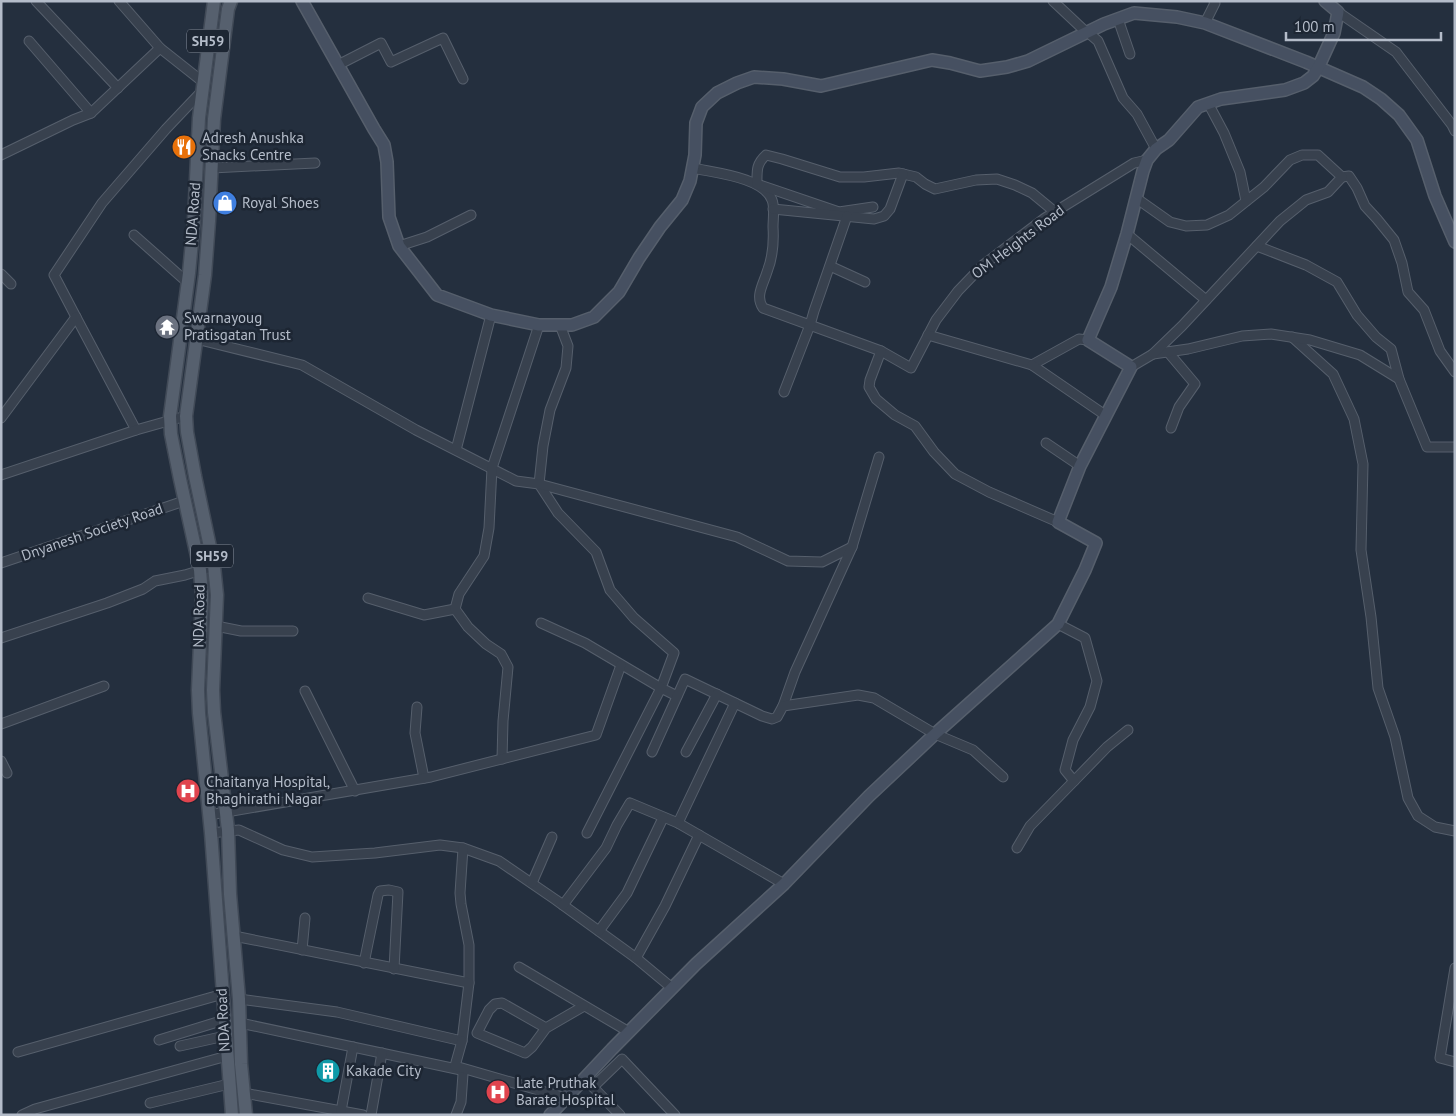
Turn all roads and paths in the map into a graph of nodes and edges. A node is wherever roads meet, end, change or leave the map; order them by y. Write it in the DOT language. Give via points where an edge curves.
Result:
graph roads {
  1 [pos="36,1"];
  2 [pos="119,1"];
  3 [pos="214,1"];
  4 [pos="231,1"];
  5 [pos="302,1"];
  6 [pos="1054,1"];
  7 [pos="1214,1"];
  8 [pos="1326,1"];
  9 [pos="1338,12"];
  10 [pos="1118,19"];
  11 [pos="1204,23"];
  12 [pos="1086,32"];
  13 [pos="29,41"];
  14 [pos="160,48"];
  15 [pos="1130,54"];
  16 [pos="338,65"];
  17 [pos="1318,68"];
  18 [pos="463,79"];
  19 [pos="202,86"];
  20 [pos="218,87"];
  21 [pos="118,88"];
  22 [pos="1208,103"];
  23 [pos="91,113"];
  24 [pos="1455,131"];
  25 [pos="1156,149"];
  26 [pos="1,155"];
  27 [pos="1147,160"];
  28 [pos="315,163"];
  29 [pos="212,168"];
  30 [pos="693,168"];
  31 [pos="903,174"];
  32 [pos="1342,177"];
  33 [pos="757,184"];
  34 [pos="1136,198"];
  35 [pos="1246,201"];
  36 [pos="873,207"];
  37 [pos="773,209"];
  38 [pos="1055,212"];
  39 [pos="471,215"];
  40 [pos="847,216"];
  41 [pos="1127,234"];
  42 [pos="134,235"];
  43 [pos="1455,242"];
  44 [pos="399,246"];
  45 [pos="1257,246"];
  46 [pos="830,266"];
  47 [pos="1,274"];
  48 [pos="865,282"];
  49 [pos="188,283"];
  50 [pos="11,284"];
  51 [pos="1206,300"];
  52 [pos="491,315"];
  53 [pos="76,318"];
  54 [pos="539,325"];
  55 [pos="560,325"];
  56 [pos="810,326"];
  57 [pos="928,335"];
  58 [pos="1292,337"];
  59 [pos="196,339"];
  60 [pos="1088,340"];
  61 [pos="881,350"];
  62 [pos="1168,352"];
  63 [pos="1153,354"];
  64 [pos="1032,365"];
  65 [pos="1131,367"];
  66 [pos="1455,372"];
  67 [pos="1398,379"];
  68 [pos="784,392"];
  69 [pos="1105,415"];
  70 [pos="186,416"];
  71 [pos="1,418"];
  72 [pos="171,419"];
  73 [pos="1171,428"];
  74 [pos="136,430"];
  75 [pos="1046,443"];
  76 [pos="1455,447"];
  77 [pos="456,450"];
  78 [pos="879,457"];
  79 [pos="1080,466"];
  80 [pos="492,468"];
  81 [pos="1,475"];
  82 [pos="539,484"];
  83 [pos="184,501"];
  84 [pos="1058,522"];
  85 [pos="852,546"];
  86 [pos="1,563"];
  87 [pos="214,566"];
  88 [pos="200,570"];
  89 [pos="368,598"];
  90 [pos="455,609"];
  91 [pos="541,623"];
  92 [pos="1058,624"];
  93 [pos="216,626"];
  94 [pos="293,631"];
  95 [pos="1,638"];
  96 [pos="621,665"];
  97 [pos="104,686"];
  98 [pos="661,688"];
  99 [pos="305,691"];
  100 [pos="717,694"];
  101 [pos="677,696"];
  102 [pos="735,703"];
  103 [pos="783,706"];
  104 [pos="417,707"];
  105 [pos="1,724"];
  106 [pos="1128,730"];
  107 [pos="935,734"];
  108 [pos="652,752"];
  109 [pos="686,752"];
  110 [pos="502,759"];
  111 [pos="1,761"];
  112 [pos="7,773"];
  113 [pos="1003,777"];
  114 [pos="424,778"];
  115 [pos="1074,781"];
  116 [pos="355,791"];
  117 [pos="225,813"];
  118 [pos="210,815"];
  119 [pos="663,818"];
  120 [pos="678,823"];
  121 [pos="228,830"];
  122 [pos="1455,831"];
  123 [pos="211,833"];
  124 [pos="587,833"];
  125 [pos="699,835"];
  126 [pos="552,838"];
  127 [pos="463,848"];
  128 [pos="1017,848"];
  129 [pos="532,883"];
  130 [pos="784,884"];
  131 [pos="563,904"];
  132 [pos="305,918"];
  133 [pos="599,931"];
  134 [pos="234,936"];
  135 [pos="302,950"];
  136 [pos="636,958"];
  137 [pos="364,963"];
  138 [pos="519,967"];
  139 [pos="394,968"];
  140 [pos="1455,972"];
  141 [pos="469,983"];
  142 [pos="672,988"];
  143 [pos="223,994"];
  144 [pos="239,999"];
  145 [pos="584,1006"];
  146 [pos="224,1020"];
  147 [pos="1450,1020"];
  148 [pos="240,1023"];
  149 [pos="546,1028"];
  150 [pos="629,1032"];
  151 [pos="225,1036"];
  152 [pos="160,1040"];
  153 [pos="462,1041"];
  154 [pos="180,1046"];
  155 [pos="353,1047"];
  156 [pos="18,1052"];
  157 [pos="382,1053"];
  158 [pos="227,1056"];
  159 [pos="1455,1062"];
  160 [pos="589,1082"];
  161 [pos="229,1084"];
  162 [pos="244,1093"];
  163 [pos="566,1098"];
  164 [pos="150,1103"];
  165 [pos="342,1111"];
  166 [pos="22,1115"];
  167 [pos="232,1115"];
  168 [pos="246,1115"];
  169 [pos="363,1115"];
  170 [pos="371,1115"];
  171 [pos="456,1115"];
  172 [pos="550,1115"];
  173 [pos="620,1115"];
  174 [pos="675,1115"];
  1 -- 21 [label="street"];
  2 -- 14 [label="street"];
  3 -- 19 [label="main road, NDA Road / SH59"];
  4 -- 20 [label="main road, NDA Road / SH59"];
  5 -- 16 [label="street"];
  6 -- 12 [label="street"];
  7 -- 11 [label="street"];
  8 -- 9 [label="street"];
  9 -- 17 [label="street" via="1334,34"];
  9 -- 24 [label="street" via="1396,52"];
  10 -- 11 [label="street" via="1134,13"];
  10 -- 12 [label="street"];
  10 -- 15 [label="street"];
  11 -- 17 [label="street"];
  12 -- 25 [label="street" via="1098,41 1123,98 1137,114"];
  12 -- 30 [label="street" via="1028,61 980,71 932,60 821,86 754,77 717,93 702,108 696,123"];
  13 -- 23 [label="street"];
  14 -- 19 [label="street"];
  14 -- 21 [label="street"];
  16 -- 18 [label="street" via="381,43 391,62 443,38"];
  16 -- 44 [label="street" via="384,144 389,217"];
  17 -- 22 [label="street" via="1304,83 1285,90 1220,98"];
  17 -- 43 [label="street" via="1363,87 1399,115 1417,140 1435,196"];
  19 -- 20 [label="main road"];
  19 -- 49 [label="main road, NDA Road / SH59"];
  19 -- 53 [label="street" via="102,203 54,275"];
  20 -- 29 [label="main road, NDA Road / SH59"];
  21 -- 23 [label="street"];
  22 -- 25 [label="street" via="1194,110 1169,140"];
  22 -- 35 [label="street" via="1240,172"];
  23 -- 26 [label="street"];
  25 -- 27 [label="street"];
  27 -- 34 [label="street"];
  27 -- 38 [label="street, OM Heights Road" via="1134,163"];
  28 -- 29 [label="street"];
  29 -- 59 [label="main road, NDA Road / SH59" via="205,275"];
  30 -- 33 [label="street"];
  30 -- 55 [label="street" via="682,200 638,258 619,292 594,317"];
  31 -- 33 [label="street" via="840,177 766,155 760,161"];
  31 -- 38 [label="street" via="916,176 935,188 997,179 1032,193"];
  31 -- 40 [label="street" via="890,209 884,216 874,219"];
  32 -- 35 [label="street" via="1318,155 1302,155 1290,160"];
  32 -- 45 [label="street" via="1328,192 1306,200 1280,221"];
  32 -- 66 [label="street" via="1349,176 1358,188 1364,206 1394,240 1408,292 1424,310 1440,351"];
  33 -- 36 [label="street" via="839,212"];
  33 -- 37 [label="street" via="773,201"];
  34 -- 35 [label="street" via="1170,222 1186,226 1207,225 1229,215"];
  34 -- 41 [label="street"];
  37 -- 40 [label="street"];
  37 -- 56 [label="street, OM Heights Road" via="774,249 758,296 759,303 763,308"];
  38 -- 57 [label="street, OM Heights Road" via="983,265 958,290"];
  39 -- 44 [label="street" via="427,237"];
  40 -- 46 [label="street"];
  41 -- 51 [label="street"];
  41 -- 60 [label="street" via="1111,287"];
  42 -- 49 [label="street"];
  44 -- 52 [label="street" via="437,295"];
  45 -- 51 [label="street"];
  45 -- 67 [label="street" via="1306,265 1337,282 1357,315 1391,349"];
  46 -- 48 [label="street"];
  46 -- 56 [label="street"];
  47 -- 50 [label="street"];
  49 -- 72 [label="main road, NDA Road / SH59"];
  51 -- 63 [label="street"];
  52 -- 54 [label="street"];
  52 -- 77 [label="street"];
  53 -- 71 [label="street"];
  53 -- 74 [label="street"];
  54 -- 55 [label="street"];
  54 -- 80 [label="street"];
  55 -- 82 [label="street" via="568,346 566,368 550,410"];
  56 -- 61 [label="street, OM Heights Road"];
  56 -- 68 [label="street"];
  57 -- 61 [label="street, OM Heights Road" via="911,368"];
  57 -- 64 [label="street"];
  58 -- 62 [label="street" via="1271,334 1242,336"];
  58 -- 67 [label="street" via="1360,355"];
  58 -- 122 [label="street" via="1333,374 1354,419 1363,464 1362,550 1378,688 1395,737 1408,798 1418,816 1435,827"];
  59 -- 70 [label="main road, NDA Road / SH59"];
  59 -- 77 [label="street" via="302,365"];
  60 -- 64 [label="street" via="1079,339"];
  60 -- 65 [label="street"];
  61 -- 84 [label="street" via="869,387 876,399 915,426 955,474"];
  62 -- 63 [label="street"];
  62 -- 73 [label="street" via="1195,384 1179,407"];
  63 -- 65 [label="street"];
  64 -- 69 [label="street"];
  65 -- 69 [label="street"];
  67 -- 76 [label="street" via="1427,447"];
  69 -- 79 [label="street"];
  70 -- 72 [label="street"];
  70 -- 87 [label="main road, NDA Road / SH59"];
  72 -- 74 [label="street"];
  72 -- 83 [label="main road, NDA Road / SH59"];
  74 -- 81 [label="street"];
  75 -- 79 [label="street"];
  77 -- 80 [label="street"];
  78 -- 85 [label="street"];
  79 -- 84 [label="street"];
  80 -- 82 [label="street" via="516,481"];
  80 -- 90 [label="street" via="484,556 459,594"];
  82 -- 85 [label="street" via="737,537 788,561 822,562"];
  82 -- 98 [label="street" via="558,513 596,552 610,590 634,618 674,653"];
  83 -- 86 [label="street, Dnyanesh Society Road"];
  83 -- 88 [label="main road, NDA Road / SH59"];
  84 -- 92 [label="street" via="1096,544"];
  85 -- 103 [label="street"];
  87 -- 88 [label="street"];
  87 -- 93 [label="main road, NDA Road / SH59"];
  88 -- 95 [label="street" via="155,581 107,603"];
  88 -- 118 [label="main road, NDA Road / SH59" via="198,690"];
  89 -- 90 [label="street" via="424,615"];
  90 -- 110 [label="street" via="468,627 501,654 508,666"];
  91 -- 96 [label="street" via="585,643"];
  92 -- 107 [label="street"];
  92 -- 115 [label="street" via="1085,638 1097,680 1090,707 1073,740 1065,770"];
  93 -- 94 [label="street" via="242,632"];
  93 -- 117 [label="main road, NDA Road / SH59" via="214,712"];
  96 -- 98 [label="street"];
  96 -- 110 [label="street" via="596,736"];
  97 -- 105 [label="street"];
  98 -- 101 [label="street"];
  98 -- 124 [label="street"];
  99 -- 116 [label="street"];
  100 -- 101 [label="street" via="685,679"];
  100 -- 102 [label="street"];
  100 -- 109 [label="street"];
  101 -- 108 [label="street"];
  102 -- 103 [label="street" via="772,719 777,717"];
  102 -- 120 [label="street"];
  103 -- 107 [label="street" via="858,695 874,698"];
  104 -- 114 [label="street" via="415,733"];
  106 -- 115 [label="street" via="1106,747"];
  107 -- 113 [label="street" via="973,750"];
  107 -- 130 [label="street" via="869,796"];
  110 -- 114 [label="street"];
  111 -- 112 [label="street"];
  114 -- 116 [label="street"];
  115 -- 128 [label="street" via="1030,826"];
  116 -- 117 [label="street"];
  117 -- 118 [label="street"];
  117 -- 121 [label="main road, NDA Road / SH59"];
  118 -- 123 [label="main road, NDA Road / SH59"];
  119 -- 120 [label="street"];
  119 -- 131 [label="street" via="630,803 606,848"];
  119 -- 133 [label="street" via="627,893"];
  120 -- 125 [label="street"];
  121 -- 123 [label="street"];
  121 -- 127 [label="street" via="238,830 283,850 312,856 440,845"];
  121 -- 134 [label="main road, NDA Road / SH59"];
  123 -- 143 [label="main road, NDA Road / SH59"];
  125 -- 130 [label="street"];
  125 -- 136 [label="street"];
  126 -- 129 [label="street"];
  127 -- 129 [label="street" via="499,861"];
  127 -- 141 [label="street" via="460,893 469,945"];
  129 -- 131 [label="street"];
  130 -- 142 [label="street"];
  131 -- 133 [label="street"];
  132 -- 135 [label="street"];
  133 -- 136 [label="street"];
  134 -- 135 [label="street"];
  134 -- 144 [label="main road, NDA Road / SH59"];
  135 -- 137 [label="street"];
  136 -- 142 [label="street"];
  137 -- 139 [label="street"];
  137 -- 139 [label="street" via="378,895 380,891 389,890 398,892"];
  138 -- 145 [label="street"];
  139 -- 141 [label="street"];
  140 -- 147 [label="street"];
  141 -- 153 [label="street"];
  142 -- 150 [label="street"];
  143 -- 146 [label="main road, NDA Road / SH59"];
  143 -- 156 [label="street"];
  144 -- 148 [label="main road, NDA Road / SH59"];
  144 -- 153 [label="street" via="337,1012"];
  145 -- 149 [label="street"];
  145 -- 150 [label="street"];
  146 -- 151 [label="main road, NDA Road / SH59"];
  146 -- 152 [label="street"];
  147 -- 159 [label="street" via="1440,1058"];
  148 -- 155 [label="street"];
  148 -- 162 [label="main road, NDA Road / SH59"];
  149 -- 149 [label="street" via="502,1003 489,1010 477,1033 526,1053"];
  150 -- 160 [label="street"];
  151 -- 154 [label="street"];
  151 -- 158 [label="main road, NDA Road / SH59"];
  153 -- 163 [label="street" via="455,1066"];
  155 -- 157 [label="street"];
  155 -- 165 [label="street"];
  157 -- 170 [label="street"];
  157 -- 171 [label="street" via="461,1070 460,1102"];
  158 -- 161 [label="main road, NDA Road / SH59"];
  158 -- 166 [label="street"];
  160 -- 163 [label="street"];
  160 -- 173 [label="street"];
  160 -- 174 [label="street" via="622,1059"];
  161 -- 164 [label="street"];
  161 -- 167 [label="main road, NDA Road / SH59"];
  162 -- 165 [label="street"];
  162 -- 168 [label="main road, NDA Road / SH59"];
  163 -- 172 [label="street"];
  165 -- 169 [label="street"];
}
